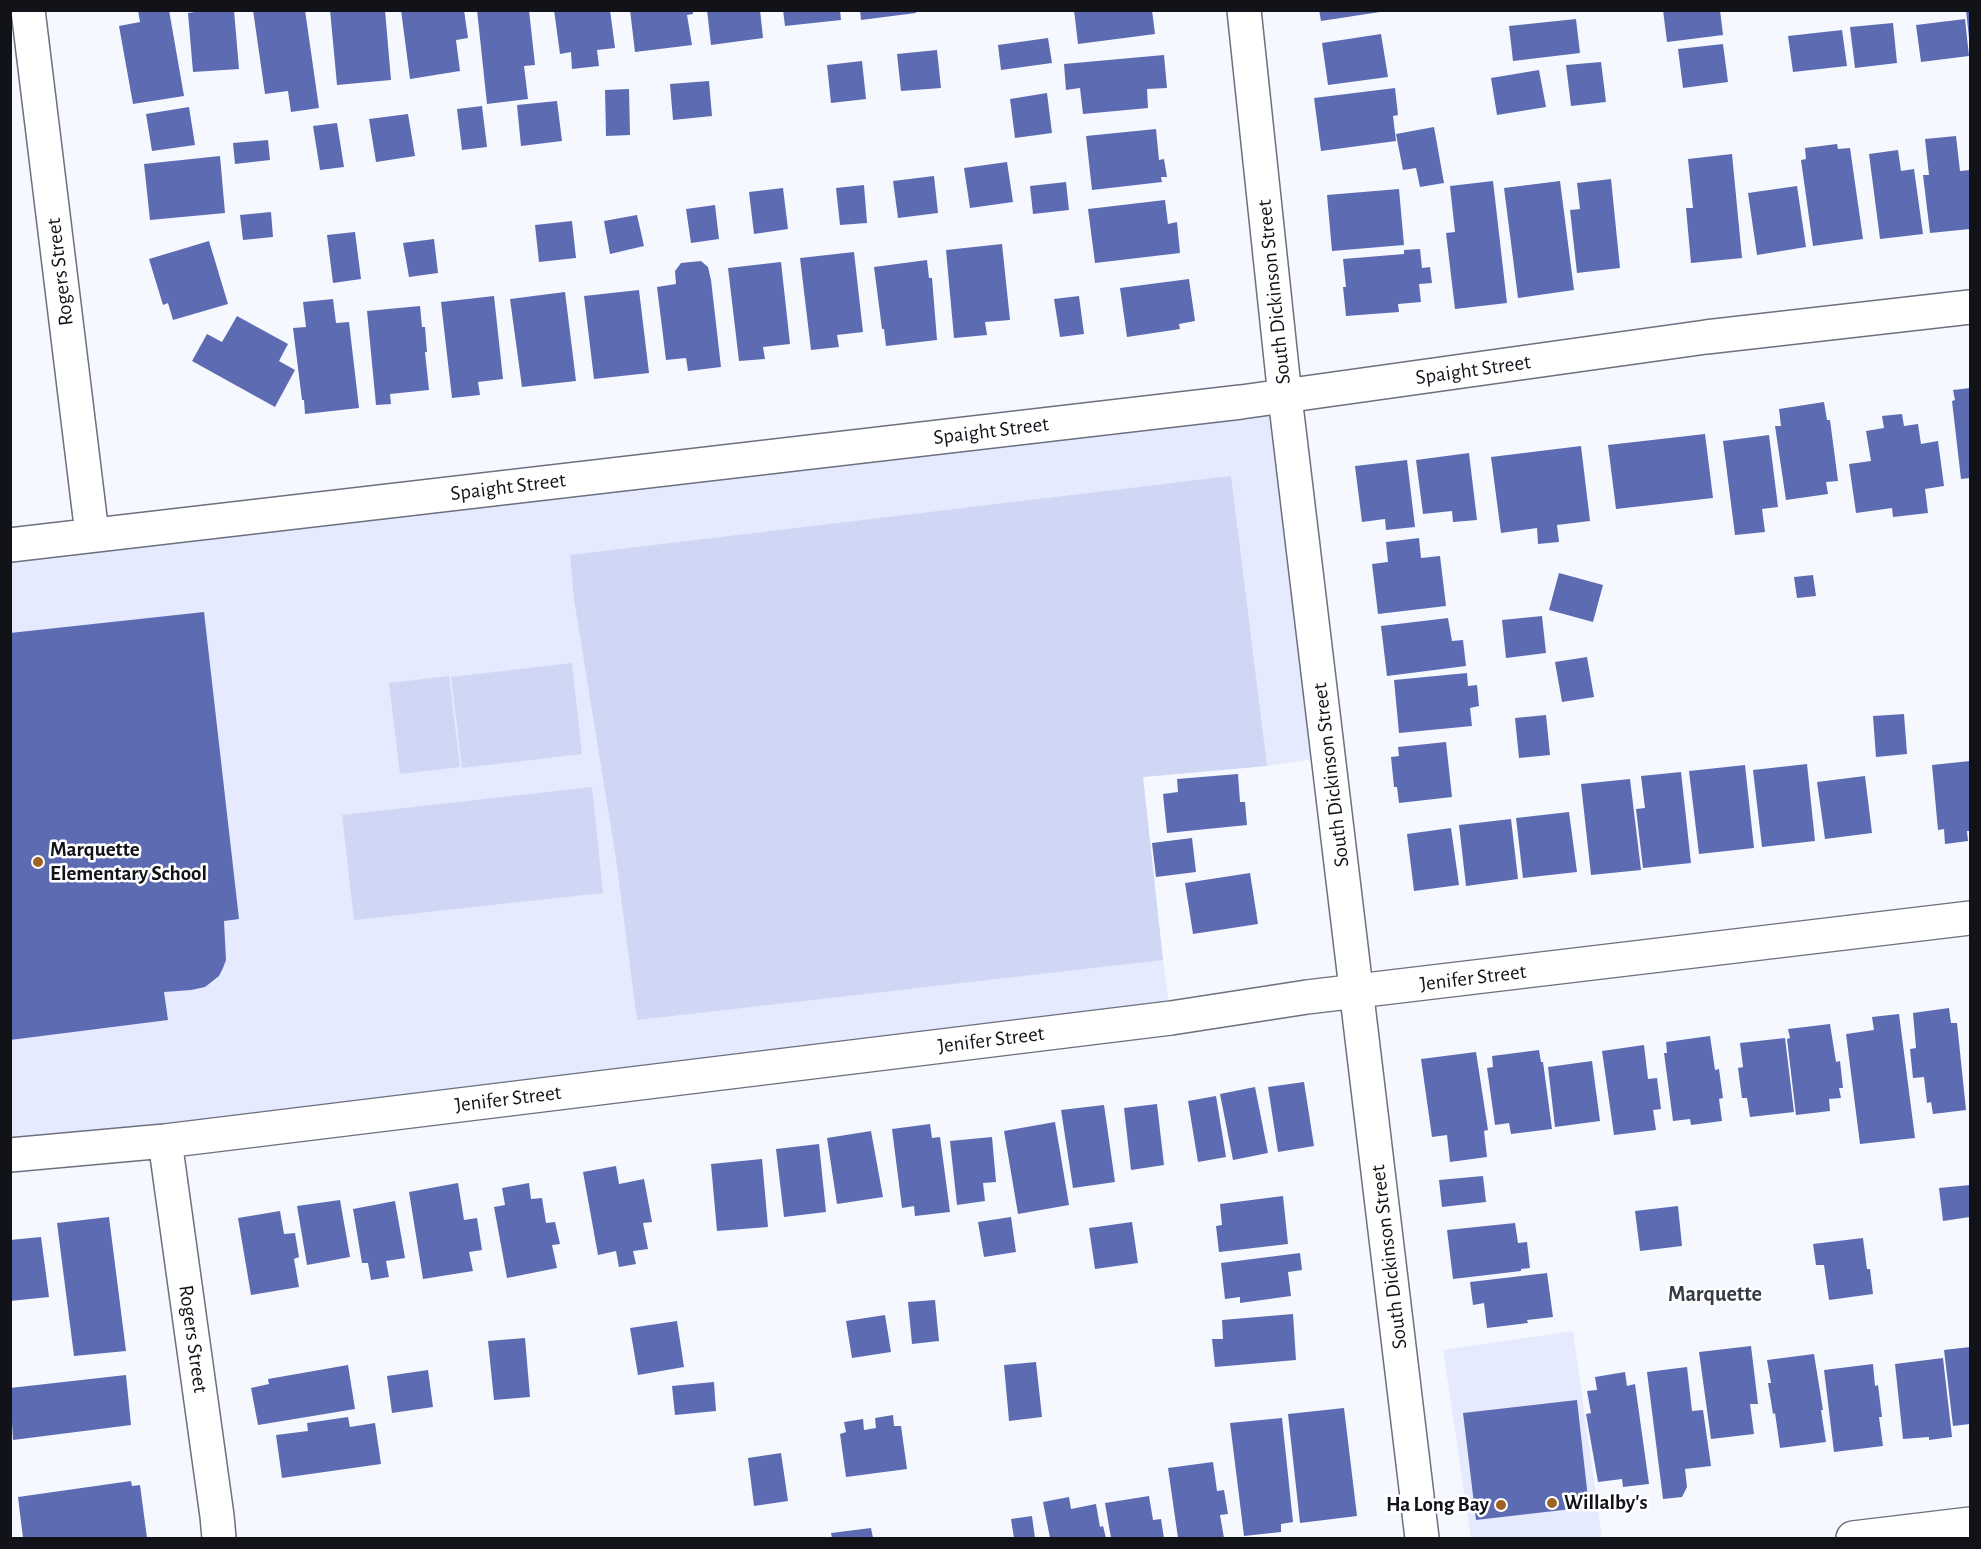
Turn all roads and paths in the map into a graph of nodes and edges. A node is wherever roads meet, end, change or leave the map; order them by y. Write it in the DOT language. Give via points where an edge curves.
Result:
graph roads {
  1 [pos="28,10"];
  2 [pos="1244,10"];
  3 [pos="1971,307"];
  4 [pos="1285,397"];
  5 [pos="92,534"];
  6 [pos="10,544"];
  7 [pos="1971,918"];
  8 [pos="1357,991"];
  9 [pos="165,1141"];
  10 [pos="10,1155"];
  11 [pos="1971,1524"];
  12 [pos="219,1539"];
  13 [pos="1422,1539"];
  14 [pos="1853,1539"];
  1 -- 5 [label="street, Rogers Street"];
  2 -- 4 [label="street, South Dickinson Street"];
  3 -- 4 [label="street, Spaight Street" via="1706,337"];
  4 -- 5 [label="street, Spaight Street"];
  4 -- 8 [label="street, South Dickinson Street"];
  5 -- 6 [label="street, Spaight Street"];
  7 -- 8 [label="street, Jenifer Street"];
  8 -- 9 [label="street, Jenifer Street" via="1159,1020"];
  8 -- 13 [label="street, South Dickinson Street"];
  9 -- 10 [label="street, Jenifer Street"];
  9 -- 12 [label="street, Rogers Street"];
  11 -- 14 [label="street"];
}
